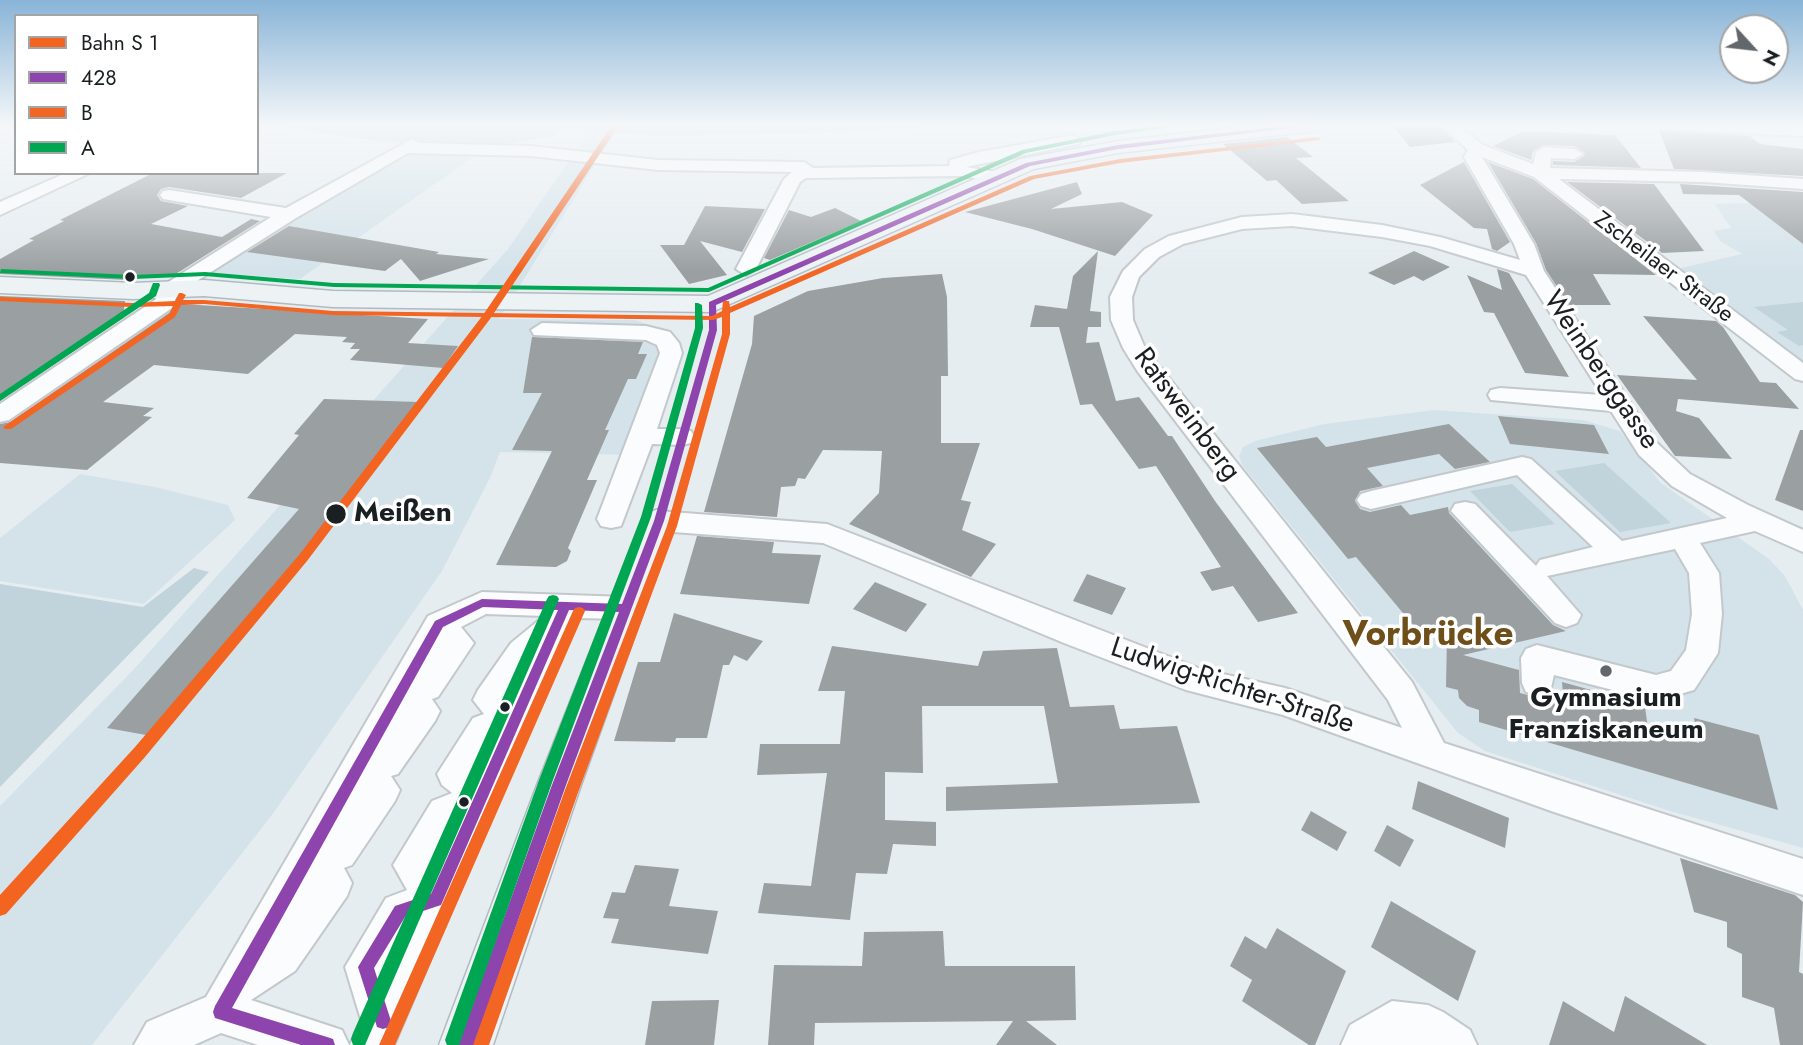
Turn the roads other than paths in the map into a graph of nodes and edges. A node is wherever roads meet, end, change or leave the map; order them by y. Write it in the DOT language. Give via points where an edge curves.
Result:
graph roads {
  1 [pos="361,174"];
  2 [pos="799,174"];
  3 [pos="977,174"];
  4 [pos="1006,174"];
  5 [pos="1484,174"];
  6 [pos="1541,174"];
  7 [pos="1571,174"];
  8 [pos="76,175"];
  9 [pos="996,177"];
  10 [pos="1803,184"];
  11 [pos="169,195"];
  12 [pos="0,209"];
  13 [pos="289,214"];
  14 [pos="746,269"];
  15 [pos="1534,271"];
  16 [pos="0,285"];
  17 [pos="169,290"];
  18 [pos="542,330"];
  19 [pos="1803,374"];
  20 [pos="1500,395"];
  21 [pos="1618,404"];
  22 [pos="0,415"];
  23 [pos="642,436"];
  24 [pos="682,437"];
  25 [pos="1371,500"];
  26 [pos="1465,512"];
  27 [pos="611,519"];
  28 [pos="659,521"];
  29 [pos="1758,521"];
  30 [pos="1682,538"];
  31 [pos="1803,542"];
  32 [pos="1616,552"];
  33 [pos="1550,567"];
  34 [pos="626,608"];
  35 [pos="563,613"];
  36 [pos="1566,615"];
  37 [pos="1538,683"];
  38 [pos="1431,752"];
  39 [pos="1803,877"];
  40 [pos="240,1015"];
  41 [pos="377,1033"];
  42 [pos="156,1045"];
  43 [pos="327,1045"];
  44 [pos="466,1045"];
  45 [pos="1363,1045"];
  46 [pos="1455,1045"];
  1 -- 13 [label="street"];
  2 -- 14 [label="street"];
  3 -- 9 [label="street"];
  4 -- 9 [label="main road"];
  5 -- 15 [label="street, Weinberggasse"];
  6 -- 19 [label="street, Zscheilaer Straße"];
  7 -- 10 [label="street"];
  8 -- 12 [label="street"];
  9 -- 17 [label="main road" via="712,304 333,299 226,289"];
  11 -- 13 [label="street"];
  13 -- 17 [label="street"];
  15 -- 21 [label="street, Weinberggasse"];
  15 -- 38 [label="street, Ratsweinberg" via="1382,230 1292,220 1242,223 1176,240 1152,253 1130,275 1121,297 1122,320 1150,372 1399,691"];
  16 -- 17 [label="main road"];
  17 -- 22 [label="street" via="164,303"];
  18 -- 23 [label="street" via="646,333 668,343 671,353"];
  20 -- 21 [label="street"];
  21 -- 29 [label="street, Weinberggasse" via="1648,449 1681,480"];
  23 -- 24 [label="street"];
  23 -- 27 [label="street"];
  25 -- 32 [label="street" via="1522,465"];
  26 -- 36 [label="street"];
  28 -- 34 [label="main road"];
  28 -- 38 [label="street, Ludwig-Richter-Straße" via="827,534 1198,681 1285,702"];
  29 -- 30 [label="street"];
  29 -- 31 [label="street, Weinberggasse"];
  30 -- 32 [label="street"];
  30 -- 37 [label="street" via="1703,573 1707,614 1702,653 1682,681 1656,688 1537,658"];
  32 -- 33 [label="street"];
  34 -- 35 [label="street"];
  34 -- 44 [label="main road"];
  35 -- 40 [label="street" via="482,603 439,624 458,643 426,688 400,694 423,711 386,763 356,773 382,790 339,853 306,864"];
  35 -- 41 [label="street"];
  38 -- 39 [label="street, Ludwig-Richter-Straße"];
  40 -- 42 [label="street" via="162,1037"];
  40 -- 43 [label="street"];
  45 -- 46 [label="street" via="1392,1022 1428,1027"];
}
